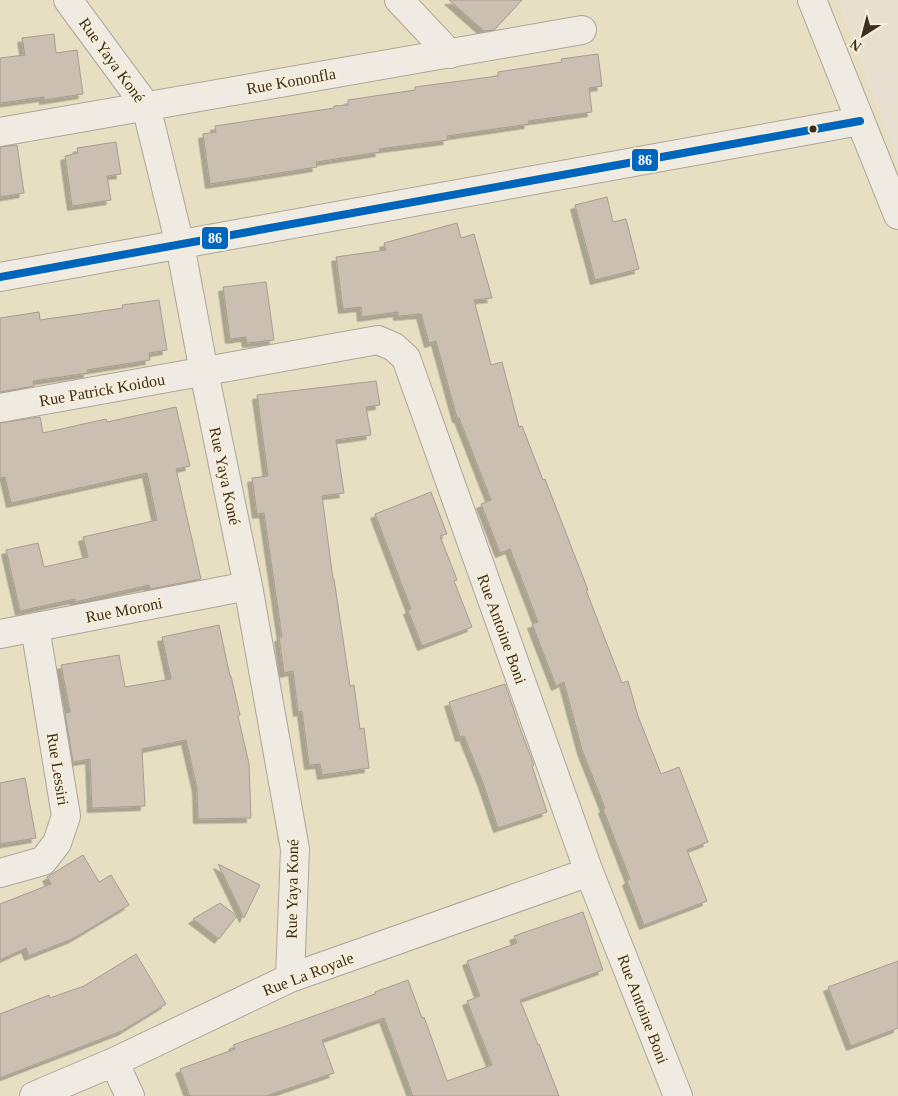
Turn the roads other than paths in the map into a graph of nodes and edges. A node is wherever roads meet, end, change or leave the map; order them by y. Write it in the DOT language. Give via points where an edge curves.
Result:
graph roads {
  1 [pos="68,0"];
  2 [pos="399,0"];
  3 [pos="812,0"];
  4 [pos="582,30"];
  5 [pos="450,54"];
  6 [pos="146,106"];
  7 [pos="860,121"];
  8 [pos="0,132"];
  9 [pos="898,215"];
  10 [pos="180,245"];
  11 [pos="0,277"];
  12 [pos="204,372"];
  13 [pos="0,408"];
  14 [pos="248,586"];
  15 [pos="35,627"];
  16 [pos="0,634"];
  17 [pos="589,872"];
  18 [pos="0,873"];
  19 [pos="290,978"];
  20 [pos="114,1062"];
  21 [pos="34,1096"];
  22 [pos="130,1096"];
  23 [pos="678,1096"];
  1 -- 6 [label="street, Rue Yaya Koné"];
  2 -- 5 [label="street"];
  3 -- 7 [label="street"];
  4 -- 5 [label="street, Rue Kononfla"];
  5 -- 6 [label="street, Rue Kononfla"];
  6 -- 8 [label="street, Rue Kononfla"];
  6 -- 10 [label="street, Rue Yaya Koné"];
  7 -- 9 [label="street"];
  7 -- 10 [label="street"];
  10 -- 11 [label="street"];
  10 -- 12 [label="street, Rue Yaya Koné"];
  12 -- 13 [label="street, Rue Patrick Koidou"];
  12 -- 14 [label="street, Rue Yaya Koné"];
  12 -- 17 [label="street, Rue Antoine Boni" via="378,340 394,347 406,358"];
  14 -- 15 [label="street, Rue Moroni"];
  14 -- 19 [label="street, Rue Yaya Koné" via="296,849"];
  15 -- 16 [label="street, Rue Moroni"];
  15 -- 18 [label="street, Rue Lessiri" via="66,816 57,843 42,861"];
  17 -- 19 [label="street, Rue La Royale"];
  17 -- 23 [label="street, Rue Antoine Boni"];
  19 -- 20 [label="street, Rue La Royale"];
  20 -- 21 [label="street, Rue La Royale"];
  20 -- 22 [label="street"];
}
